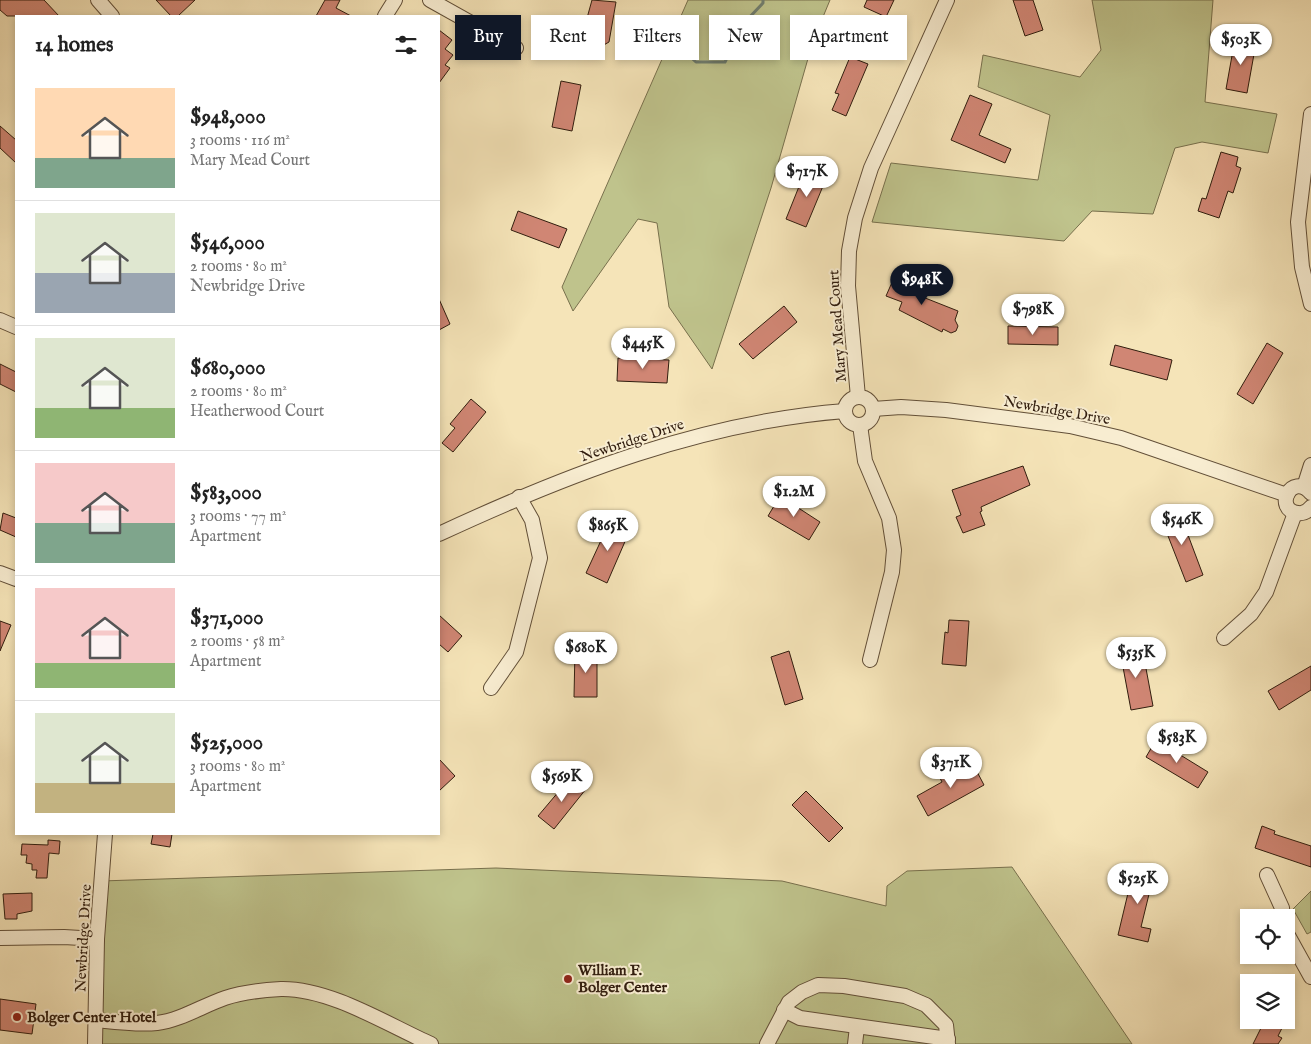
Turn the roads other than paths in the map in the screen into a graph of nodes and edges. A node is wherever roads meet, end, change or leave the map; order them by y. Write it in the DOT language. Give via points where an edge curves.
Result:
graph roads {
  1 [pos="98,0"];
  2 [pos="395,0"];
  3 [pos="430,0"];
  4 [pos="946,1"];
  5 [pos="111,15"];
  6 [pos="386,15"];
  7 [pos="457,15"];
  8 [pos="1311,114"];
  9 [pos="1311,304"];
  10 [pos="0,320"];
  11 [pos="15,327"];
  12 [pos="858,397"];
  13 [pos="873,409"];
  14 [pos="845,411"];
  15 [pos="860,425"];
  16 [pos="1311,465"];
  17 [pos="1307,490"];
  18 [pos="1287,494"];
  19 [pos="519,497"];
  20 [pos="1311,507"];
  21 [pos="1295,513"];
  22 [pos="440,534"];
  23 [pos="0,573"];
  24 [pos="15,579"];
  25 [pos="1224,638"];
  26 [pos="870,660"];
  27 [pos="491,688"];
  28 [pos="104,835"];
  29 [pos="1267,875"];
  30 [pos="1282,909"];
  31 [pos="0,938"];
  32 [pos="97,940"];
  33 [pos="1295,948"];
  34 [pos="1311,977"];
  35 [pos="784,1010"];
  36 [pos="96,1020"];
  37 [pos="857,1027"];
  38 [pos="948,1041"];
  39 [pos="95,1044"];
  40 [pos="431,1044"];
  41 [pos="767,1044"];
  42 [pos="855,1044"];
  1 -- 5 [label="street"];
  2 -- 6 [label="street"];
  3 -- 7 [label="street"];
  4 -- 12 [label="street, Mary Mead Court" via="872,168 855,218 849,251 848,286"];
  8 -- 9 [label="street" via="1298,222 1302,267"];
  10 -- 11 [label="street"];
  12 -- 13 [label="street" via="870,401"];
  12 -- 14 [label="street" via="848,403"];
  13 -- 15 [label="street" via="869,421"];
  13 -- 18 [label="street, Newbridge Drive" via="946,410 1070,426 1121,438"];
  14 -- 15 [label="street" via="852,422"];
  14 -- 19 [label="street, Newbridge Drive" via="808,414 714,431 619,459"];
  15 -- 26 [label="street" via="865,461 889,518 894,550 892,572"];
  16 -- 17 [label="street"];
  17 -- 18 [label="street" via="1295,487"];
  18 -- 21 [label="street" via="1287,505"];
  19 -- 22 [label="street, Newbridge Drive"];
  19 -- 27 [label="street" via="532,520 540,558 516,652"];
  20 -- 21 [label="street" via="1305,512"];
  21 -- 25 [label="street" via="1266,592 1252,614"];
  23 -- 24 [label="street"];
  28 -- 32 [label="street, Newbridge Drive"];
  29 -- 30 [label="street"];
  31 -- 32 [label="street"];
  32 -- 36 [label="street, Newbridge Drive"];
  33 -- 34 [label="street"];
  35 -- 37 [label="street" via="800,1018"];
  35 -- 38 [label="street" via="802,992 818,985 905,996 926,1005 939,1016 946,1025"];
  35 -- 41 [label="street"];
  36 -- 39 [label="street, Newbridge Drive"];
  36 -- 40 [label="street" via="156,1023 225,998 283,989 317,995 351,1007"];
  37 -- 38 [label="street"];
  37 -- 42 [label="street"];
}
